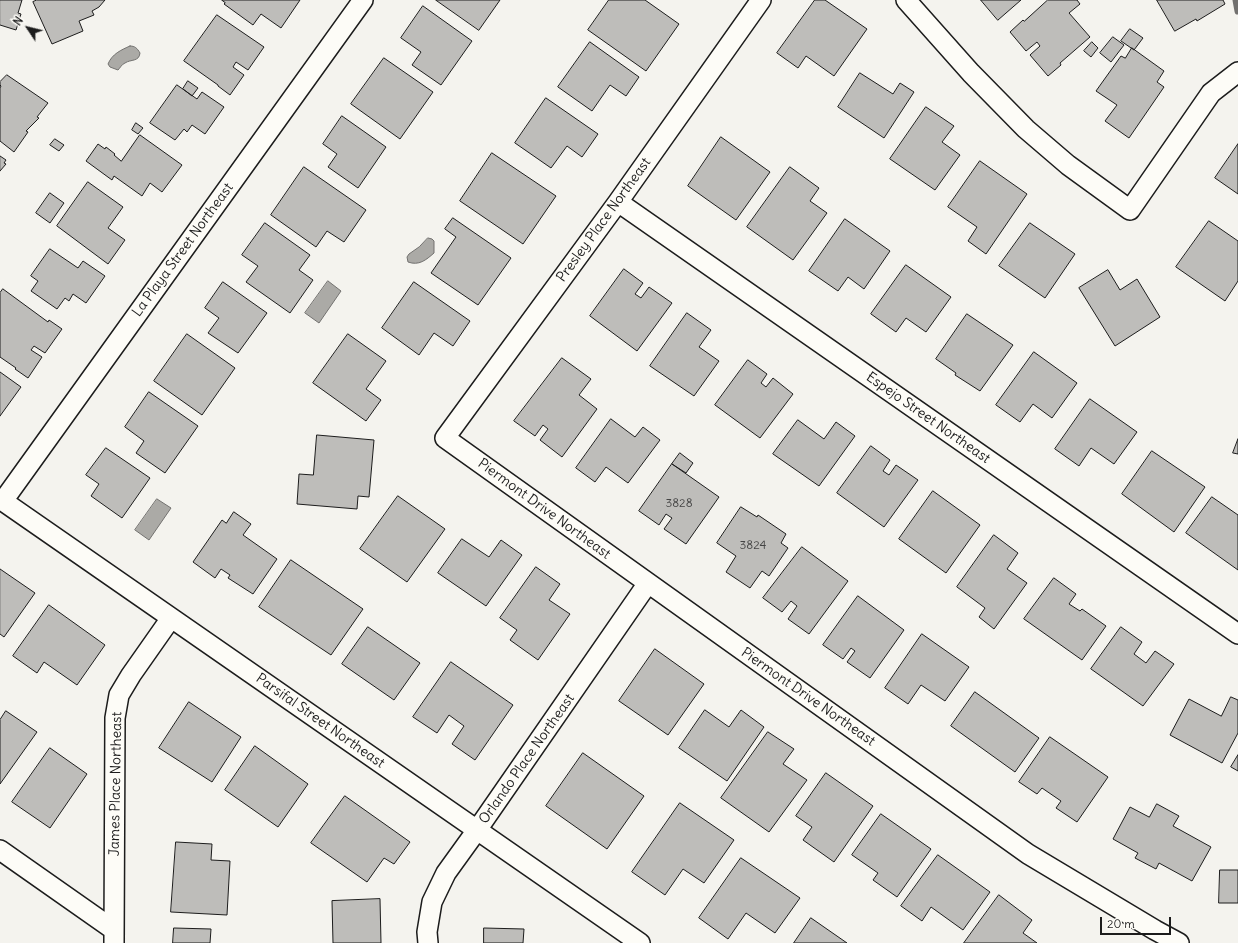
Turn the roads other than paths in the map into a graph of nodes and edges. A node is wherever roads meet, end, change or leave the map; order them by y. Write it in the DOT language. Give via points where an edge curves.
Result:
graph roads {
  1 [pos="362,0"];
  2 [pos="761,0"];
  3 [pos="906,0"];
  4 [pos="1238,72"];
  5 [pos="618,202"];
  6 [pos="445,438"];
  7 [pos="1,500"];
  8 [pos="648,583"];
  9 [pos="171,618"];
  10 [pos="1238,634"];
  11 [pos="477,830"];
  12 [pos="0,850"];
  13 [pos="114,936"];
  14 [pos="428,943"];
  15 [pos="640,943"];
  16 [pos="1179,943"];
  1 -- 7 [label="street, La Playa Street Northeast"];
  2 -- 5 [label="street, Presley Place Northeast"];
  3 -- 4 [label="street" via="971,74 1026,129 1068,165 1130,210 1212,93"];
  5 -- 6 [label="street, Presley Place Northeast"];
  5 -- 10 [label="street, Espejo Street Northeast"];
  6 -- 8 [label="street, Piermont Drive Northeast"];
  7 -- 9 [label="street, Parsifal Street Northeast"];
  8 -- 11 [label="street, Orlando Place Northeast"];
  8 -- 16 [label="street, Piermont Drive Northeast" via="1028,854"];
  9 -- 11 [label="street, Parsifal Street Northeast"];
  9 -- 13 [label="street, James Place Northeast" via="131,675 120,695 115,718"];
  11 -- 14 [label="street, Orlando Place Northeast" via="446,873 432,902 427,932"];
  11 -- 15 [label="street, Parsifal Street Northeast"];
  12 -- 13 [label="street"];
}
